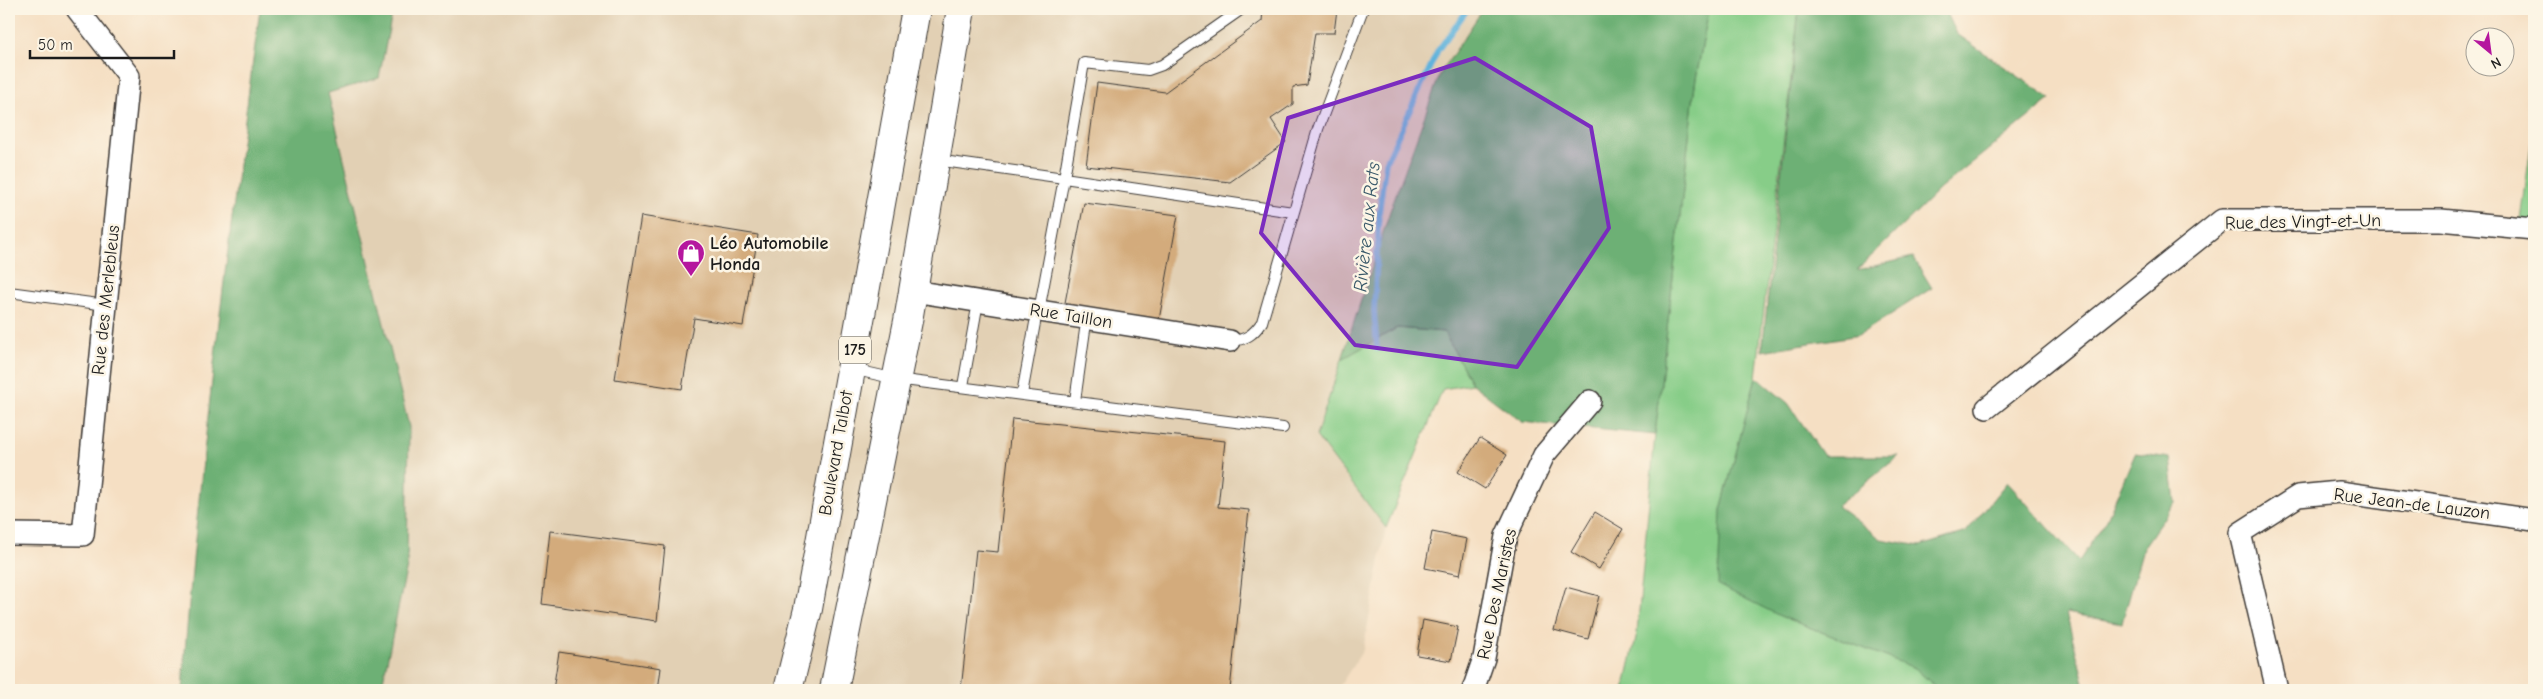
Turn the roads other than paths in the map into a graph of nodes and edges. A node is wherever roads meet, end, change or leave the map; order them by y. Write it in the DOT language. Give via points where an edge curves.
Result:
graph roads {
  1 [pos="77,9"];
  2 [pos="916,9"];
  3 [pos="961,9"];
  4 [pos="1242,9"];
  5 [pos="1363,9"];
  6 [pos="935,160"];
  7 [pos="1064,178"];
  8 [pos="1294,212"];
  9 [pos="2534,228"];
  10 [pos="913,290"];
  11 [pos="9,292"];
  12 [pos="106,305"];
  13 [pos="976,313"];
  14 [pos="1037,317"];
  15 [pos="1085,330"];
  16 [pos="1230,341"];
  17 [pos="851,369"];
  18 [pos="896,379"];
  19 [pos="963,386"];
  20 [pos="1022,394"];
  21 [pos="1075,401"];
  22 [pos="1590,401"];
  23 [pos="1986,408"];
  24 [pos="1283,428"];
  25 [pos="2534,520"];
  26 [pos="9,534"];
  27 [pos="788,690"];
  28 [pos="834,690"];
  29 [pos="1473,690"];
  30 [pos="2277,690"];
  1 -- 12 [label="street, Rue des Merlebleus" via="129,76"];
  2 -- 17 [label="main road, Boulevard Talbot / 175"];
  3 -- 6 [label="main road"];
  4 -- 7 [label="lane" via="1162,65 1148,70 1084,64"];
  5 -- 8 [label="lane" via="1318,129"];
  6 -- 7 [label="lane"];
  6 -- 10 [label="main road"];
  7 -- 8 [label="lane"];
  7 -- 14 [label="lane"];
  8 -- 16 [label="lane" via="1262,322 1253,334 1242,340"];
  9 -- 23 [label="street, Rue des Vingt-et-Un" via="2441,220 2222,220"];
  10 -- 14 [label="street, Rue Taillon"];
  10 -- 18 [label="main road"];
  11 -- 12 [label="lane"];
  12 -- 26 [label="street, Rue des Merlebleus" via="83,534"];
  13 -- 19 [label="lane"];
  14 -- 16 [label="street, Rue Taillon"];
  14 -- 20 [label="lane"];
  15 -- 21 [label="lane"];
  17 -- 18 [label="lane"];
  17 -- 27 [label="main road, Boulevard Talbot / 175" via="808,609"];
  18 -- 19 [label="lane"];
  18 -- 28 [label="main road"];
  19 -- 20 [label="lane"];
  20 -- 21 [label="lane"];
  21 -- 24 [label="lane"];
  22 -- 29 [label="street, Rue Des Maristes" via="1544,455 1506,536 1484,658"];
  25 -- 30 [label="street, Rue Jean-de Lauzon" via="2339,492 2298,496 2240,533"];
}
